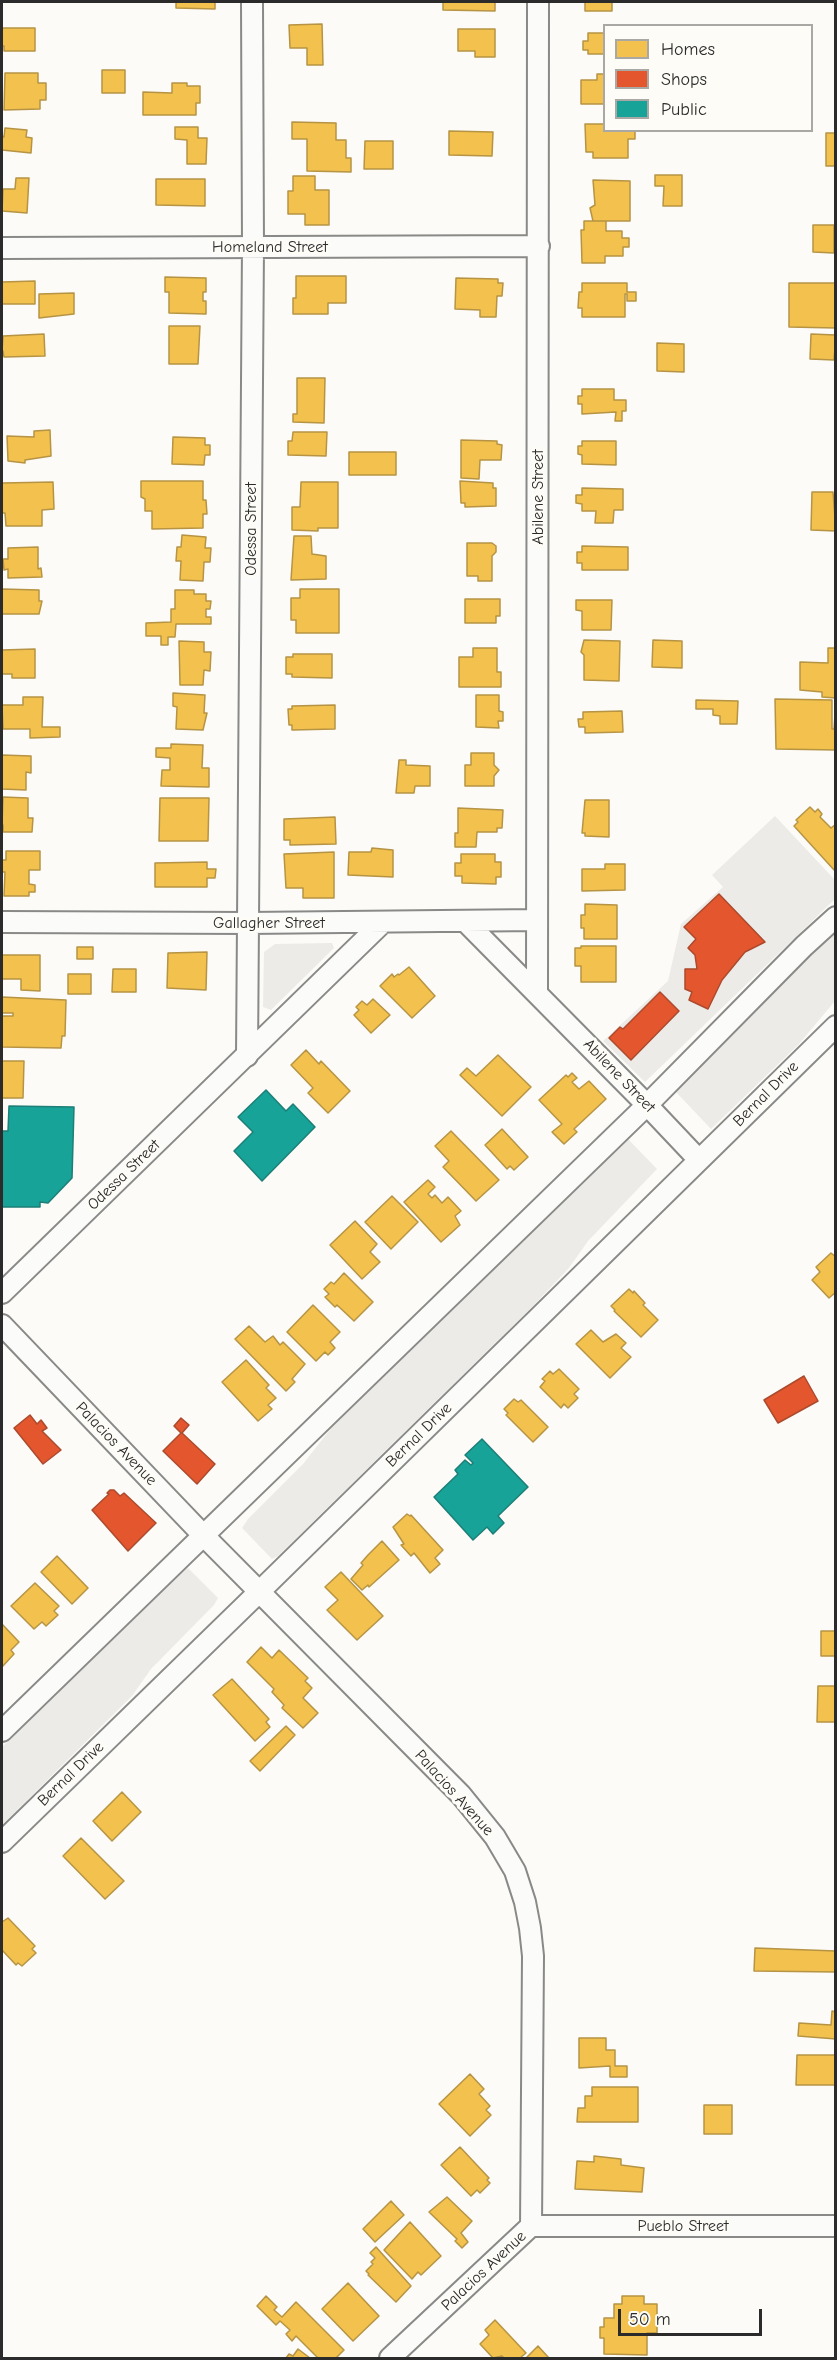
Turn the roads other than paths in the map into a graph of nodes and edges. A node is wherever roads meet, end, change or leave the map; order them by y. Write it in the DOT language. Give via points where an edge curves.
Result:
graph roads {
  1 [pos="252,2"];
  2 [pos="538,2"];
  3 [pos="539,246"];
  4 [pos="2,248"];
  5 [pos="253,248"];
  6 [pos="836,917"];
  7 [pos="537,920"];
  8 [pos="2,922"];
  9 [pos="466,922"];
  10 [pos="248,923"];
  11 [pos="382,923"];
  12 [pos="537,993"];
  13 [pos="836,1026"];
  14 [pos="247,1056"];
  15 [pos="647,1105"];
  16 [pos="699,1160"];
  17 [pos="2,1293"];
  18 [pos="2,1325"];
  19 [pos="203,1535"];
  20 [pos="259,1592"];
  21 [pos="2,1731"];
  22 [pos="2,1842"];
  23 [pos="531,2226"];
  24 [pos="836,2226"];
  25 [pos="390,2358"];
  1 -- 5 [label="street, Odessa Street"];
  2 -- 3 [label="street, Abilene Street"];
  3 -- 5 [label="street, Homeland Street"];
  3 -- 7 [label="street, Abilene Street"];
  4 -- 5 [label="street, Homeland Street"];
  5 -- 10 [label="street, Odessa Street"];
  6 -- 15 [label="street"];
  7 -- 9 [label="street, Gallagher Street"];
  7 -- 12 [label="street, Abilene Street"];
  8 -- 10 [label="street, Gallagher Street"];
  9 -- 11 [label="street, Gallagher Street"];
  9 -- 12 [label="street, Abilene Street"];
  10 -- 11 [label="street, Gallagher Street"];
  10 -- 14 [label="street, Odessa Street"];
  11 -- 14 [label="street, Odessa Street"];
  12 -- 15 [label="street, Abilene Street"];
  13 -- 16 [label="street, Bernal Drive"];
  14 -- 17 [label="street, Odessa Street"];
  15 -- 16 [label="street, Abilene Street"];
  15 -- 19 [label="street"];
  16 -- 20 [label="street, Bernal Drive"];
  18 -- 19 [label="street, Palacios Avenue"];
  19 -- 20 [label="street, Palacios Avenue"];
  19 -- 21 [label="street"];
  20 -- 22 [label="street, Bernal Drive"];
  20 -- 23 [label="street, Palacios Avenue" via="460,1795 495,1837 515,1871 525,1902 532,1956"];
  23 -- 24 [label="street, Pueblo Street"];
  23 -- 25 [label="street, Palacios Avenue"];
}
